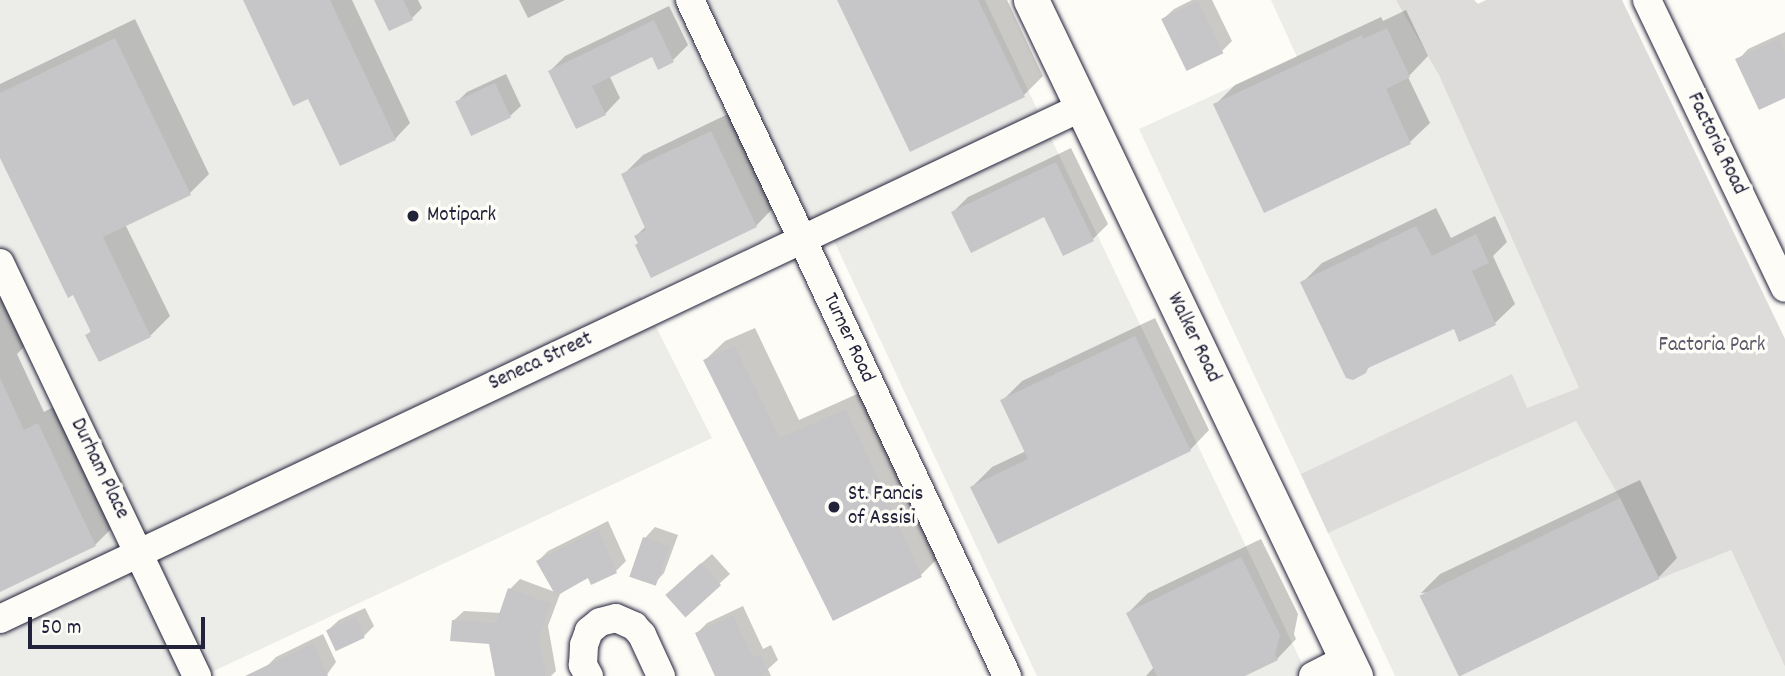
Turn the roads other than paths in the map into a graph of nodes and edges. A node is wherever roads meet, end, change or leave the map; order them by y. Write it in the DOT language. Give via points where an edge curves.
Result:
graph roads {
  1 [pos="690,0"];
  2 [pos="1031,0"];
  3 [pos="1647,0"];
  4 [pos="1082,107"];
  5 [pos="801,239"];
  6 [pos="0,263"];
  7 [pos="1785,288"];
  8 [pos="139,553"];
  9 [pos="0,619"];
  10 [pos="1351,668"];
  11 [pos="197,676"];
  12 [pos="589,676"];
  13 [pos="661,676"];
  14 [pos="1007,676"];
  15 [pos="1312,676"];
  1 -- 5 [label="street, Turner Road"];
  2 -- 4 [label="main road, Walker Road"];
  3 -- 7 [label="street, Factoria Road"];
  4 -- 5 [label="street, Seneca Street"];
  4 -- 10 [label="main road, Walker Road"];
  5 -- 8 [label="street, Seneca Street"];
  5 -- 14 [label="street, Turner Road"];
  6 -- 8 [label="street, Durham Place"];
  8 -- 9 [label="street, Seneca Street"];
  8 -- 11 [label="street, Durham Place"];
  10 -- 15 [label="street"];
  12 -- 13 [label="street" via="583,665 589,631 616,618 642,635"];
}
